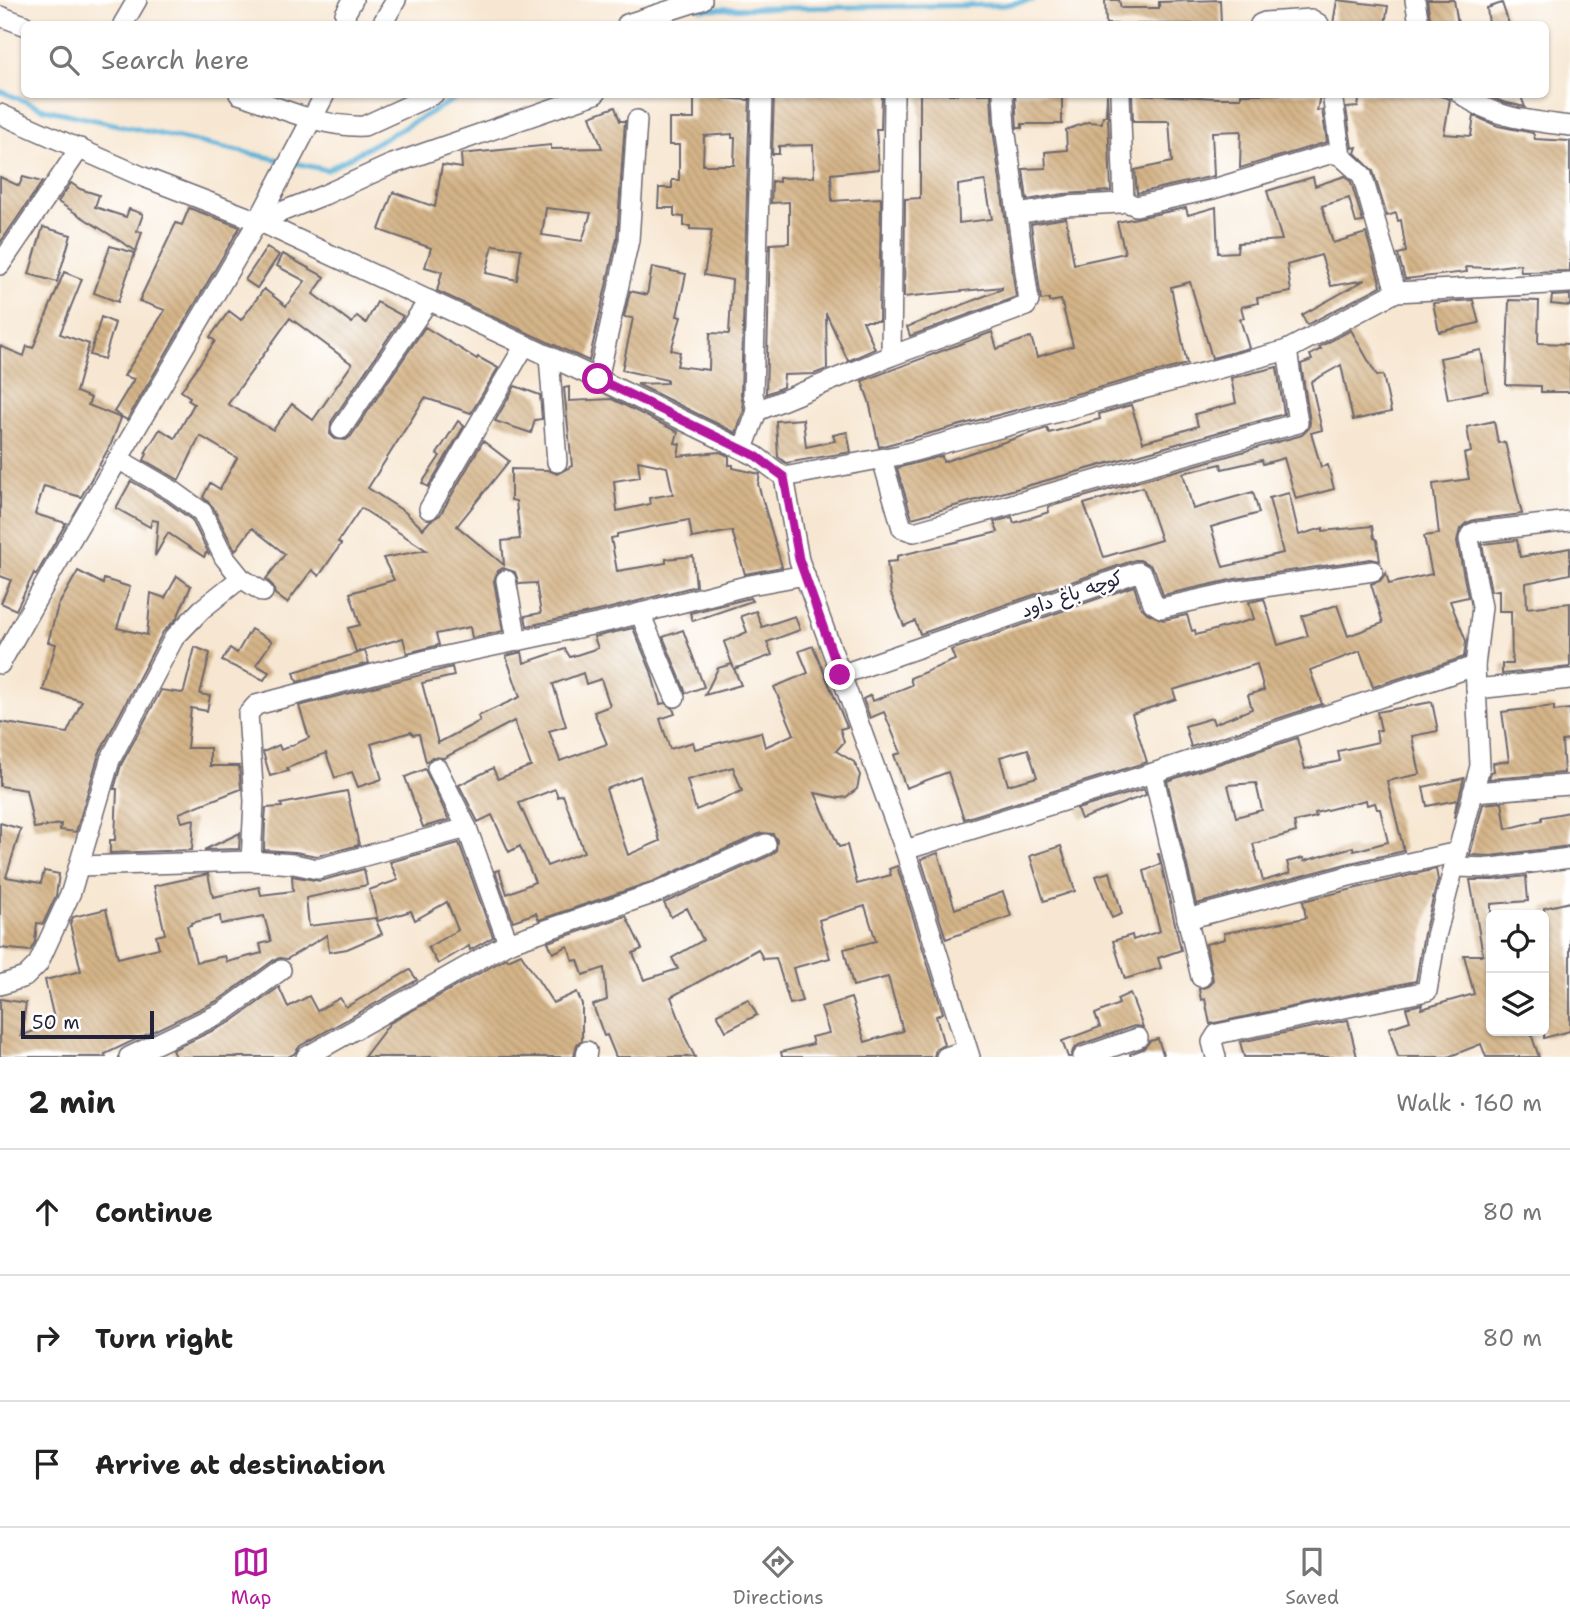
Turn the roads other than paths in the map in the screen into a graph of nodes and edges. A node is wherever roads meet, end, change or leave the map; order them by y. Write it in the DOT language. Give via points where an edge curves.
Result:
graph roads {
  1 [pos="137,0"];
  2 [pos="353,0"];
  3 [pos="396,0"];
  4 [pos="702,0"];
  5 [pos="1415,0"];
  6 [pos="0,16"];
  7 [pos="125,21"];
  8 [pos="346,21"];
  9 [pos="384,21"];
  10 [pos="636,21"];
  11 [pos="1280,21"];
  12 [pos="1314,21"];
  13 [pos="1418,21"];
  14 [pos="21,24"];
  15 [pos="252,98"];
  16 [pos="323,98"];
  17 [pos="425,98"];
  18 [pos="583,98"];
  19 [pos="762,98"];
  20 [pos="894,98"];
  21 [pos="1003,98"];
  22 [pos="1120,98"];
  23 [pos="1333,98"];
  24 [pos="1466,98"];
  25 [pos="0,114"];
  26 [pos="312,117"];
  27 [pos="637,120"];
  28 [pos="1570,126"];
  29 [pos="80,148"];
  30 [pos="1341,156"];
  31 [pos="1124,201"];
  32 [pos="1017,214"];
  33 [pos="258,221"];
  34 [pos="0,265"];
  35 [pos="1570,283"];
  36 [pos="1396,292"];
  37 [pos="429,300"];
  38 [pos="525,345"];
  39 [pos="1287,350"];
  40 [pos="549,356"];
  41 [pos="891,356"];
  42 [pos="598,379"];
  43 [pos="757,411"];
  44 [pos="341,429"];
  45 [pos="743,449"];
  46 [pos="118,458"];
  47 [pos="883,458"];
  48 [pos="557,462"];
  49 [pos="784,477"];
  50 [pos="429,509"];
  51 [pos="1570,521"];
  52 [pos="1373,571"];
  53 [pos="805,575"];
  54 [pos="241,578"];
  55 [pos="506,580"];
  56 [pos="263,592"];
  57 [pos="640,613"];
  58 [pos="517,641"];
  59 [pos="0,664"];
  60 [pos="1475,666"];
  61 [pos="840,675"];
  62 [pos="1570,679"];
  63 [pos="1476,689"];
  64 [pos="675,697"];
  65 [pos="437,768"];
  66 [pos="1153,773"];
  67 [pos="1570,785"];
  68 [pos="1473,792"];
  69 [pos="467,828"];
  70 [pos="766,844"];
  71 [pos="905,850"];
  72 [pos="1570,858"];
  73 [pos="1456,859"];
  74 [pos="251,861"];
  75 [pos="79,866"];
  76 [pos="1187,919"];
  77 [pos="508,943"];
  78 [pos="281,970"];
  79 [pos="1201,977"];
  80 [pos="0,985"];
  81 [pos="1138,1038"];
  82 [pos="969,1054"];
  83 [pos="129,1057"];
  84 [pos="306,1057"];
  85 [pos="946,1057"];
  86 [pos="1083,1057"];
  87 [pos="1216,1057"];
  1 -- 7 [label="street"];
  2 -- 8 [label="street"];
  3 -- 9 [label="street"];
  4 -- 10 [label="street"];
  5 -- 13 [label="street"];
  6 -- 14 [label="street"];
  11 -- 12 [label="street"];
  15 -- 26 [label="street"];
  16 -- 26 [label="street"];
  17 -- 26 [label="street" via="364,126"];
  18 -- 33 [label="street" via="390,165"];
  19 -- 43 [label="street" via="753,394"];
  20 -- 41 [label="street"];
  21 -- 32 [label="street"];
  22 -- 31 [label="street"];
  23 -- 30 [label="street"];
  24 -- 28 [label="street" via="1501,116"];
  25 -- 29 [label="street"];
  26 -- 33 [label="street"];
  27 -- 42 [label="street" via="629,240"];
  29 -- 33 [label="street"];
  29 -- 34 [label="street"];
  30 -- 31 [label="street" via="1333,153 1213,189 1136,206"];
  30 -- 36 [label="street" via="1362,175"];
  31 -- 32 [label="street"];
  32 -- 41 [label="street" via="1026,306"];
  33 -- 37 [label="street"];
  33 -- 46 [label="street"];
  35 -- 36 [label="street"];
  36 -- 39 [label="street"];
  37 -- 38 [label="street"];
  37 -- 44 [label="street"];
  38 -- 40 [label="street"];
  38 -- 50 [label="street"];
  39 -- 47 [label="street"];
  39 -- 47 [label="street" via="1298,422 914,532 902,528"];
  40 -- 42 [label="street"];
  40 -- 48 [label="street"];
  41 -- 43 [label="street"];
  42 -- 45 [label="street"];
  43 -- 45 [label="street"];
  45 -- 49 [label="street"];
  46 -- 54 [label="street" via="202,512 224,557"];
  46 -- 59 [label="street"];
  47 -- 49 [label="street"];
  49 -- 53 [label="street"];
  51 -- 60 [label="street" via="1471,534 1482,607"];
  52 -- 61 [label="street, کوچه باغ داود" via="1237,591 1161,608 1153,603 1138,572"];
  53 -- 57 [label="street"];
  53 -- 61 [label="street"];
  54 -- 56 [label="street"];
  54 -- 75 [label="street" via="174,638 110,760"];
  55 -- 58 [label="street"];
  57 -- 58 [label="street"];
  57 -- 64 [label="street"];
  58 -- 74 [label="street" via="256,705 248,714 254,801"];
  60 -- 63 [label="street"];
  60 -- 66 [label="street"];
  61 -- 71 [label="street"];
  62 -- 63 [label="street"];
  63 -- 68 [label="street" via="1480,766"];
  65 -- 69 [label="street"];
  66 -- 71 [label="street"];
  66 -- 76 [label="street"];
  67 -- 68 [label="street"];
  68 -- 73 [label="street"];
  69 -- 74 [label="street" via="317,869"];
  69 -- 77 [label="street"];
  70 -- 77 [label="street" via="658,892"];
  71 -- 82 [label="street"];
  72 -- 73 [label="street" via="1492,868"];
  73 -- 76 [label="street" via="1349,876"];
  73 -- 87 [label="street" via="1427,991 1217,1034 1212,1042"];
  74 -- 75 [label="street"];
  75 -- 80 [label="street" via="38,964 25,976"];
  76 -- 79 [label="street"];
  77 -- 84 [label="street"];
  78 -- 83 [label="street" via="225,1011"];
  81 -- 86 [label="street"];
  82 -- 85 [label="street"];
}
